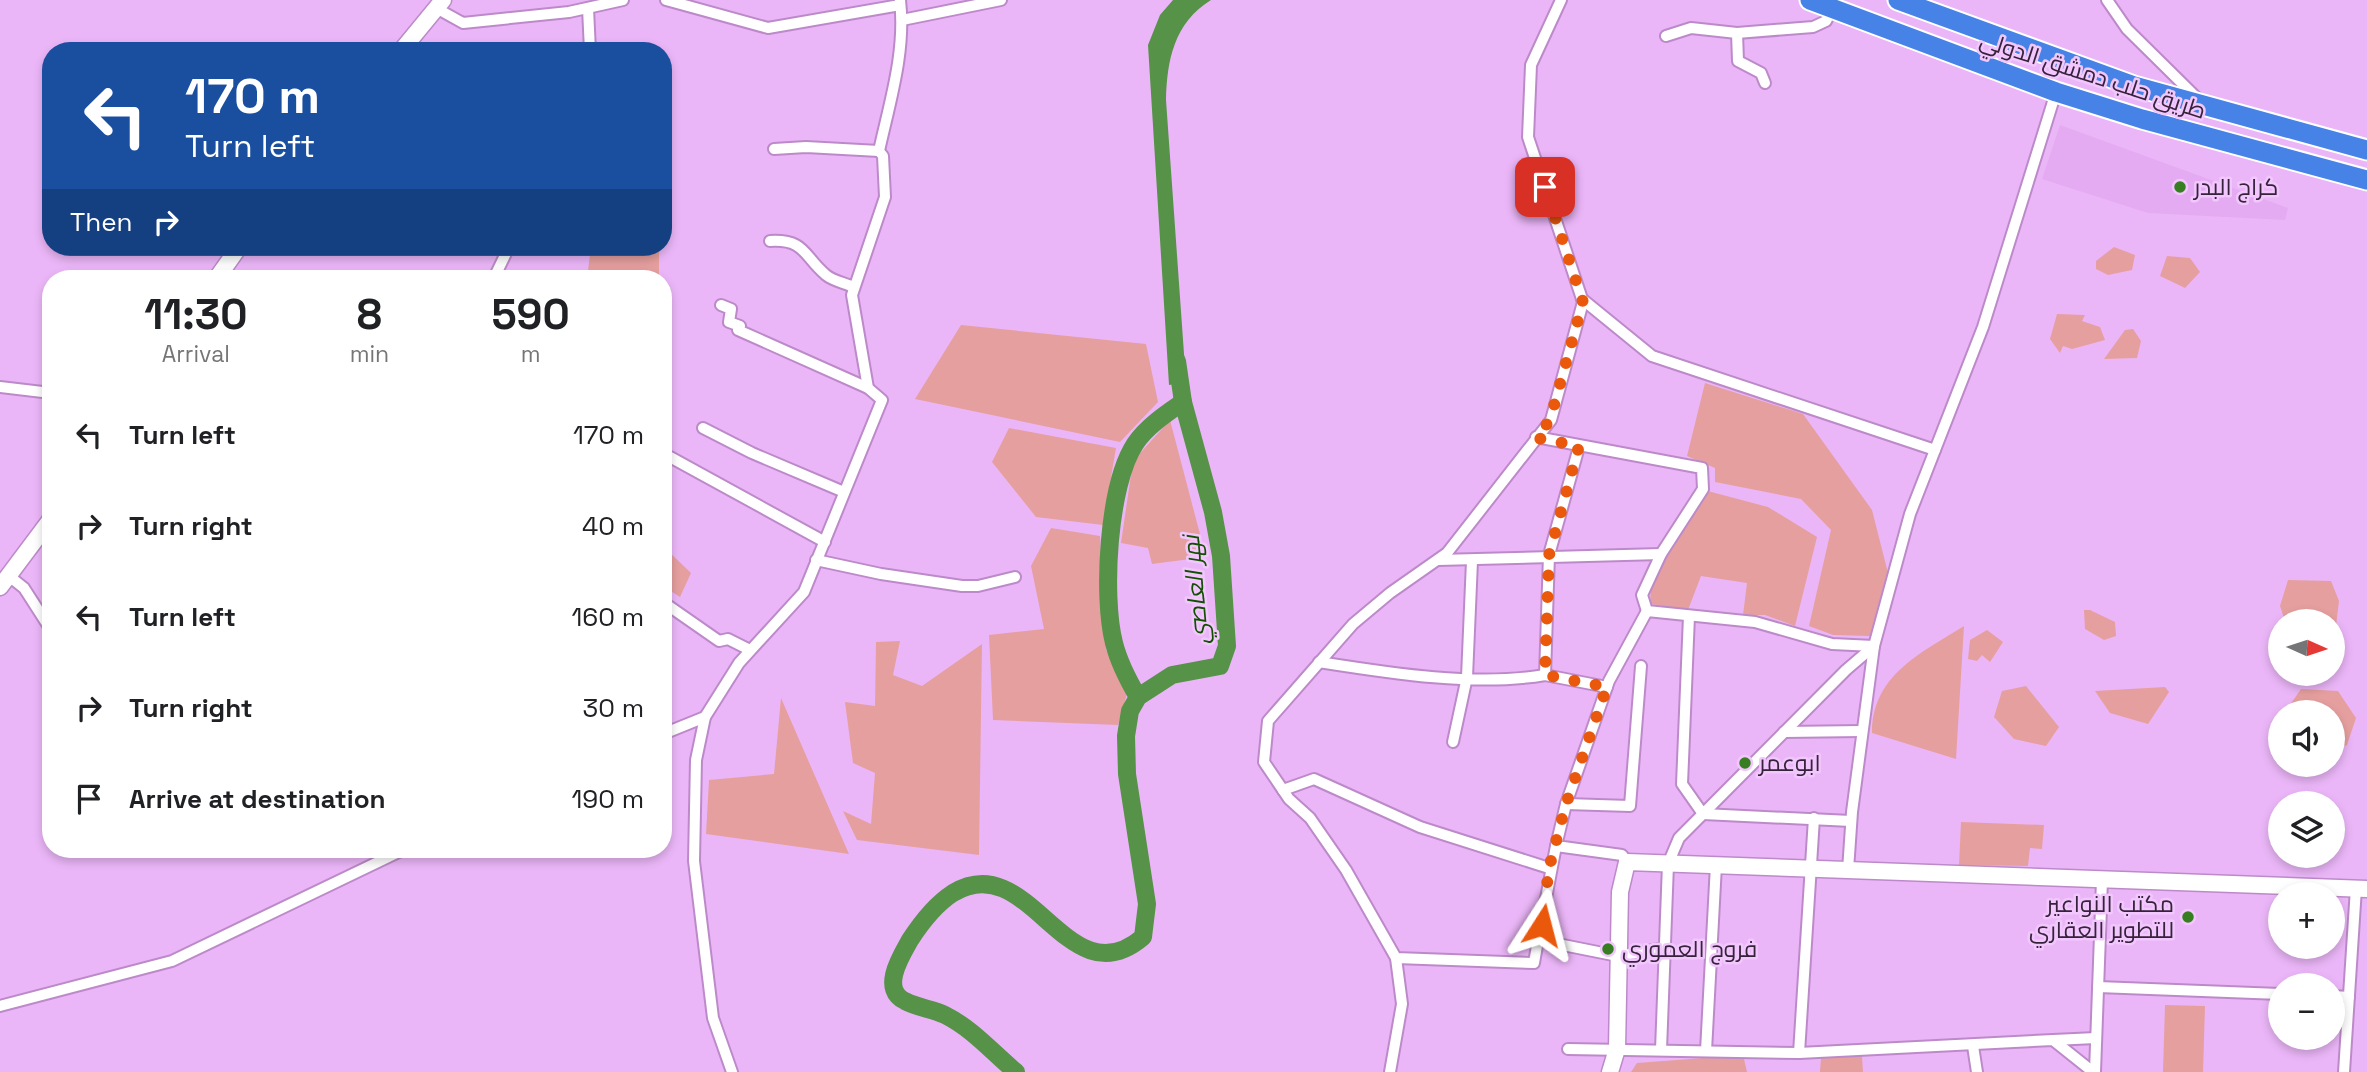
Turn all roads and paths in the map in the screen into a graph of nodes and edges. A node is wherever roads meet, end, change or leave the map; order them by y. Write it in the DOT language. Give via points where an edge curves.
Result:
graph roads {
  1 [pos="623,0"];
  2 [pos="666,0"];
  3 [pos="1001,0"];
  4 [pos="1561,0"];
  5 [pos="1810,0"];
  6 [pos="1898,0"];
  7 [pos="2107,0"];
  8 [pos="900,2"];
  9 [pos="439,4"];
  10 [pos="589,8"];
  11 [pos="1832,9"];
  12 [pos="902,20"];
  13 [pos="1737,33"];
  14 [pos="1666,36"];
  15 [pos="408,42"];
  16 [pos="590,42"];
  17 [pos="1765,83"];
  18 [pos="2056,92"];
  19 [pos="2206,106"];
  20 [pos="774,149"];
  21 [pos="2367,150"];
  22 [pos="879,151"];
  23 [pos="2367,180"];
  24 [pos="770,242"];
  25 [pos="853,287"];
  26 [pos="1582,299"];
  27 [pos="721,305"];
  28 [pos="0,387"];
  29 [pos="868,387"];
  30 [pos="42,392"];
  31 [pos="703,428"];
  32 [pos="1536,438"];
  33 [pos="1579,446"];
  34 [pos="1935,450"];
  35 [pos="672,458"];
  36 [pos="844,492"];
  37 [pos="42,535"];
  38 [pos="825,542"];
  39 [pos="1661,554"];
  40 [pos="1549,555"];
  41 [pos="1438,559"];
  42 [pos="816,560"];
  43 [pos="1472,561"];
  44 [pos="1015,577"];
  45 [pos="5,581"];
  46 [pos="672,608"];
  47 [pos="1647,611"];
  48 [pos="42,616"];
  49 [pos="1689,617"];
  50 [pos="1874,646"];
  51 [pos="750,650"];
  52 [pos="1319,662"];
  53 [pos="1641,666"];
  54 [pos="1545,675"];
  55 [pos="1466,677"];
  56 [pos="1607,687"];
  57 [pos="705,717"];
  58 [pos="672,730"];
  59 [pos="1863,731"];
  60 [pos="1784,732"];
  61 [pos="1453,742"];
  62 [pos="1283,790"];
  63 [pos="1566,804"];
  64 [pos="1703,814"];
  65 [pos="1814,818"];
  66 [pos="1851,821"];
  67 [pos="1556,846"];
  68 [pos="386,858"];
  69 [pos="1627,862"];
  70 [pos="1668,864"];
  71 [pos="1716,865"];
  72 [pos="1549,868"];
  73 [pos="1811,869"];
  74 [pos="1848,870"];
  75 [pos="2102,880"];
  76 [pos="2361,888"];
  77 [pos="1538,940"];
  78 [pos="1665,948"];
  79 [pos="1618,956"];
  80 [pos="1396,958"];
  81 [pos="2098,987"];
  82 [pos="2268,994"];
  83 [pos="2345,997"];
  84 [pos="2349,997"];
  85 [pos="0,1006"];
  86 [pos="2096,1038"];
  87 [pos="2053,1040"];
  88 [pos="1973,1046"];
  89 [pos="1568,1049"];
  90 [pos="1617,1049"];
  91 [pos="1661,1050"];
  92 [pos="1706,1051"];
  93 [pos="1799,1053"];
  94 [pos="732,1072"];
  95 [pos="1390,1072"];
  96 [pos="1610,1072"];
  97 [pos="1977,1072"];
  98 [pos="2094,1072"];
  99 [pos="2344,1072"];
  1 -- 10 [label="street"];
  2 -- 8 [label="street" via="768,28"];
  3 -- 12 [label="street"];
  4 -- 26 [label="street" via="1531,65 1528,137"];
  5 -- 11 [label="highway, طريق حلب دمشق الدولي"];
  6 -- 19 [label="highway" via="2134,86"];
  7 -- 19 [label="street" via="2127,29"];
  8 -- 12 [label="street"];
  9 -- 10 [label="street" via="463,23"];
  9 -- 15 [label="street"];
  10 -- 16 [label="street"];
  11 -- 13 [label="street" via="1826,21 1813,27"];
  11 -- 18 [label="highway, طريق حلب دمشق الدولي"];
  12 -- 22 [label="street" via="898,65"];
  13 -- 14 [label="street" via="1691,28"];
  13 -- 17 [label="street" via="1738,61 1761,74"];
  18 -- 23 [label="highway, طريق حلب دمشق الدولي"];
  18 -- 34 [label="street" via="2009,251"];
  19 -- 21 [label="highway"];
  20 -- 22 [label="street"];
  22 -- 25 [label="street" via="885,197"];
  24 -- 25 [label="street" via="789,240 828,277"];
  25 -- 29 [label="street"];
  26 -- 32 [label="street" via="1550,420"];
  26 -- 34 [label="street" via="1653,356"];
  27 -- 29 [label="street" via="731,309 729,322 740,326 738,330"];
  28 -- 30 [label="street"];
  29 -- 36 [label="street" via="882,400"];
  31 -- 36 [label="street"];
  32 -- 33 [label="street"];
  32 -- 41 [label="street"];
  33 -- 39 [label="street" via="1702,468 1703,489"];
  33 -- 40 [label="street"];
  34 -- 50 [label="street" via="1910,514"];
  35 -- 38 [label="street"];
  36 -- 38 [label="street"];
  37 -- 45 [label="street"];
  38 -- 42 [label="street"];
  39 -- 40 [label="street"];
  39 -- 47 [label="street" via="1642,594"];
  40 -- 43 [label="street"];
  40 -- 54 [label="street"];
  41 -- 43 [label="street"];
  41 -- 52 [label="street" via="1372,608"];
  42 -- 44 [label="street" via="962,586"];
  42 -- 51 [label="street" via="804,592"];
  43 -- 55 [label="street"];
  45 -- 48 [label="street" via="24,588"];
  46 -- 51 [label="street" via="719,641 728,639"];
  47 -- 49 [label="street"];
  47 -- 56 [label="street"];
  49 -- 50 [label="street" via="1755,622 1832,644"];
  49 -- 64 [label="street" via="1682,784"];
  50 -- 59 [label="street"];
  50 -- 60 [label="street"];
  51 -- 57 [label="street"];
  52 -- 55 [label="street" via="1401,675"];
  52 -- 62 [label="street" via="1268,721 1264,762"];
  53 -- 63 [label="street" via="1630,806"];
  54 -- 55 [label="street"];
  54 -- 56 [label="street"];
  55 -- 61 [label="street"];
  56 -- 63 [label="street"];
  57 -- 58 [label="street"];
  57 -- 94 [label="street" via="696,760 694,861 713,1017"];
  59 -- 60 [label="street"];
  59 -- 66 [label="street"];
  60 -- 64 [label="street"];
  62 -- 72 [label="street" via="1314,779 1420,827"];
  62 -- 80 [label="street" via="1310,818 1346,870"];
  63 -- 67 [label="street"];
  64 -- 65 [label="street"];
  64 -- 70 [label="street" via="1679,838"];
  65 -- 66 [label="street"];
  65 -- 73 [label="street"];
  66 -- 74 [label="street"];
  67 -- 69 [label="street" via="1622,855"];
  67 -- 72 [label="street"];
  68 -- 85 [label="street" via="172,961"];
  69 -- 70 [label="street"];
  69 -- 79 [label="street" via="1620,892"];
  70 -- 71 [label="street"];
  70 -- 78 [label="street"];
  71 -- 73 [label="street"];
  71 -- 92 [label="street"];
  72 -- 77 [label="street"];
  73 -- 74 [label="street"];
  73 -- 93 [label="street"];
  74 -- 75 [label="street"];
  75 -- 76 [label="street"];
  75 -- 81 [label="street"];
  76 -- 84 [label="street"];
  77 -- 79 [label="street"];
  77 -- 80 [label="street" via="1535,963"];
  78 -- 79 [label="street"];
  78 -- 91 [label="street"];
  79 -- 90 [label="street"];
  80 -- 95 [label="street" via="1402,1004"];
  81 -- 82 [label="street"];
  81 -- 86 [label="street"];
  83 -- 84 [label="street"];
  84 -- 99 [label="street"];
  86 -- 87 [label="street"];
  86 -- 98 [label="street"];
  87 -- 88 [label="street"];
  87 -- 98 [label="street"];
  88 -- 93 [label="street"];
  88 -- 97 [label="street"];
  89 -- 90 [label="street"];
  90 -- 91 [label="street"];
  90 -- 96 [label="street"];
  91 -- 92 [label="street"];
  92 -- 93 [label="street"];
}
